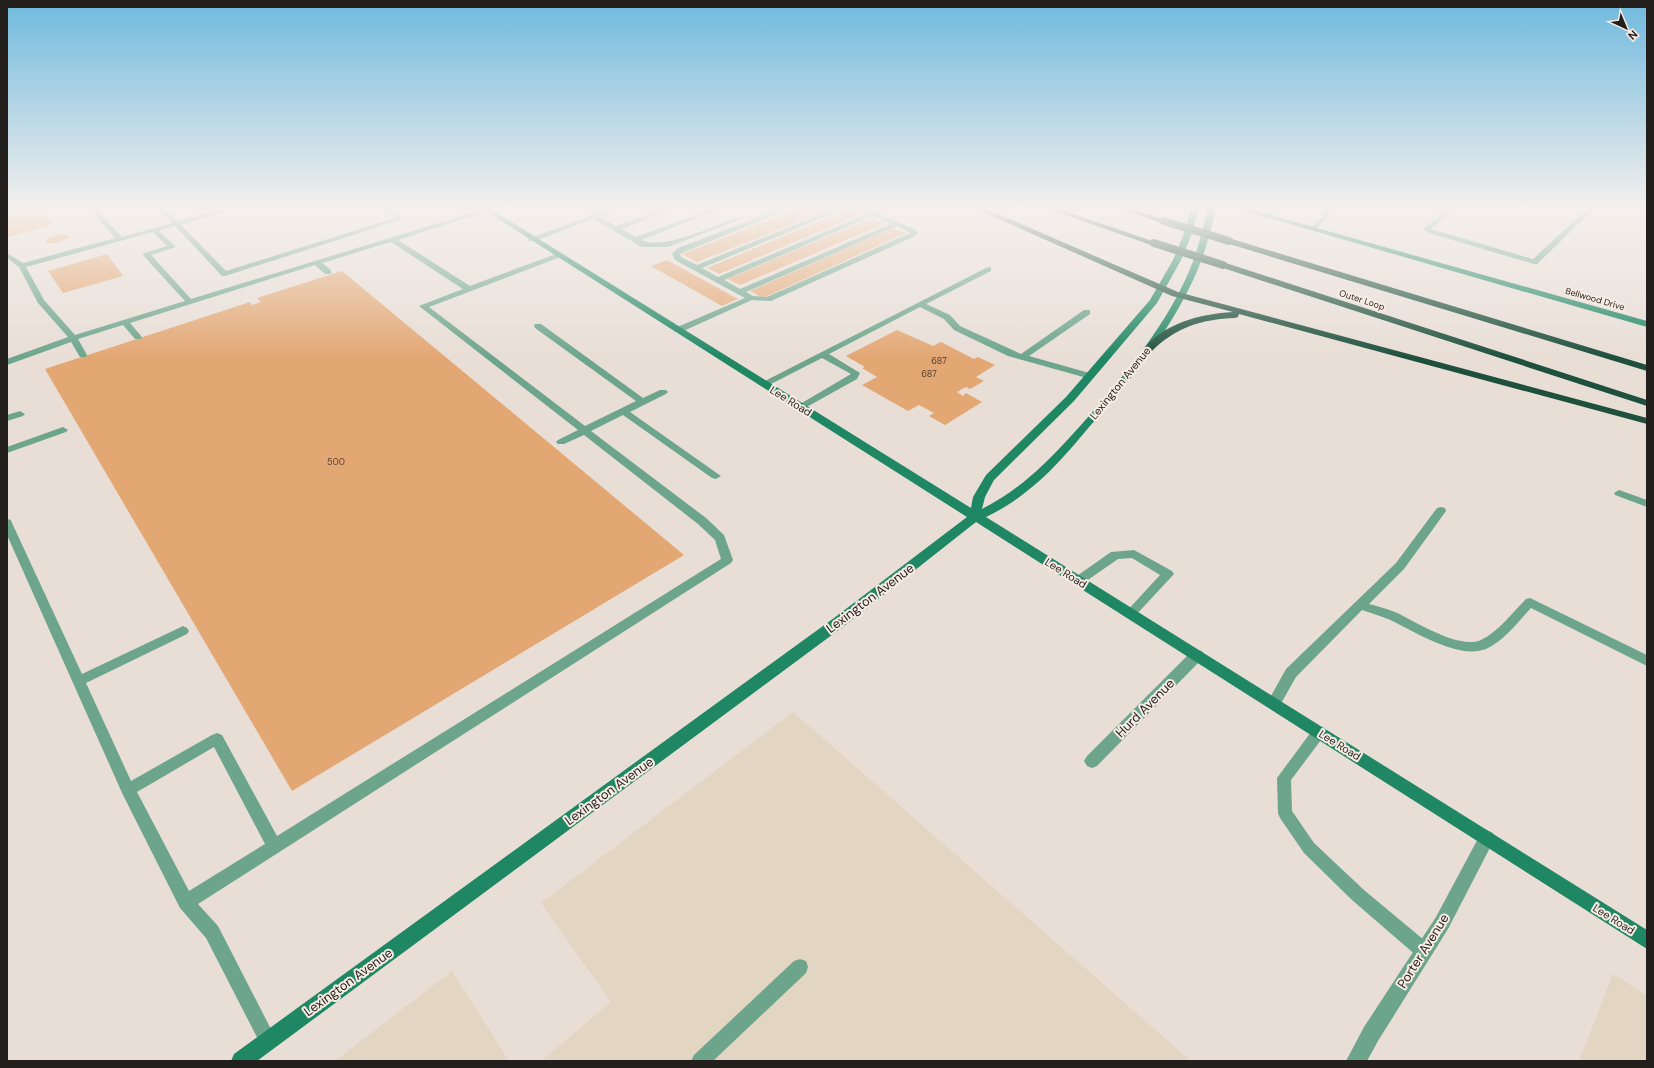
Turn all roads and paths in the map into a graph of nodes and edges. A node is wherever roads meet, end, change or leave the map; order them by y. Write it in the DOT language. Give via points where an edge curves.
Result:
graph roads {
  1 [pos="11,258"];
  2 [pos="52,258"];
  3 [pos="150,258"];
  4 [pos="209,258"];
  5 [pos="290,258"];
  6 [pos="326,258"];
  7 [pos="424,258"];
  8 [pos="554,258"];
  9 [pos="562,258"];
  10 [pos="678,258"];
  11 [pos="721,258"];
  12 [pos="770,258"];
  13 [pos="818,258"];
  14 [pos="861,258"];
  15 [pos="1090,258"];
  16 [pos="1177,258"];
  17 [pos="1198,258"];
  18 [pos="1202,258"];
  19 [pos="1284,258"];
  20 [pos="1414,258"];
  21 [pos="1520,258"];
  22 [pos="1538,258"];
  23 [pos="316,262"];
  24 [pos="22,266"];
  25 [pos="696,268"];
  26 [pos="988,269"];
  27 [pos="328,272"];
  28 [pos="718,280"];
  29 [pos="469,289"];
  30 [pos="1161,289"];
  31 [pos="739,292"];
  32 [pos="1180,296"];
  33 [pos="751,298"];
  34 [pos="190,302"];
  35 [pos="919,304"];
  36 [pos="1087,312"];
  37 [pos="1266,319"];
  38 [pos="125,322"];
  39 [pos="1647,324"];
  40 [pos="538,326"];
  41 [pos="678,330"];
  42 [pos="138,337"];
  43 [pos="73,338"];
  44 [pos="1146,350"];
  45 [pos="822,354"];
  46 [pos="83,355"];
  47 [pos="1022,357"];
  48 [pos="7,362"];
  49 [pos="1647,368"];
  50 [pos="1090,376"];
  51 [pos="764,384"];
  52 [pos="663,392"];
  53 [pos="643,402"];
  54 [pos="1647,403"];
  55 [pos="800,407"];
  56 [pos="623,411"];
  57 [pos="20,414"];
  58 [pos="7,418"];
  59 [pos="1647,421"];
  60 [pos="63,430"];
  61 [pos="584,430"];
  62 [pos="561,442"];
  63 [pos="7,450"];
  64 [pos="716,476"];
  65 [pos="1619,493"];
  66 [pos="1647,504"];
  67 [pos="1441,511"];
  68 [pos="975,517"];
  69 [pos="7,523"];
  70 [pos="1078,581"];
  71 [pos="1360,606"];
  72 [pos="1131,613"];
  73 [pos="183,631"];
  74 [pos="1197,655"];
  75 [pos="1647,661"];
  76 [pos="79,681"];
  77 [pos="1274,703"];
  78 [pos="1319,732"];
  79 [pos="1092,761"];
  80 [pos="128,790"];
  81 [pos="1487,838"];
  82 [pos="274,846"];
  83 [pos="186,902"];
  84 [pos="1647,940"];
  85 [pos="1424,951"];
  86 [pos="800,967"];
  87 [pos="268,1041"];
  88 [pos="241,1061"];
  89 [pos="700,1061"];
  90 [pos="1356,1061"];
  1 -- 24 [label="lane"];
  2 -- 24 [label="lane"];
  3 -- 34 [label="lane"];
  4 -- 5 [label="lane" via="225,274"];
  6 -- 23 [label="lane"];
  7 -- 29 [label="lane"];
  8 -- 29 [label="lane"];
  9 -- 41 [label="main road, Lee Road"];
  10 -- 25 [label="lane"];
  11 -- 25 [label="lane"];
  12 -- 28 [label="lane"];
  13 -- 31 [label="lane"];
  14 -- 33 [label="lane" via="768,299"];
  15 -- 30 [label="highway"];
  16 -- 30 [label="main road"];
  17 -- 32 [label="main road, Lexington Avenue"];
  18 -- 54 [label="highway, Outer Loop, bridge"];
  19 -- 49 [label="highway, Outer Loop, bridge"];
  20 -- 39 [label="main road, Bellwood Drive"];
  21 -- 22 [label="lane" via="1534,262"];
  23 -- 27 [label="lane"];
  23 -- 34 [label="lane"];
  24 -- 43 [label="lane" via="42,301"];
  25 -- 28 [label="lane"];
  26 -- 35 [label="lane"];
  28 -- 31 [label="lane"];
  29 -- 61 [label="lane" via="423,306"];
  30 -- 32 [label="highway"];
  30 -- 50 [label="main road"];
  31 -- 33 [label="lane"];
  32 -- 37 [label="highway"];
  32 -- 44 [label="main road, Lexington Avenue"];
  33 -- 41 [label="lane"];
  34 -- 38 [label="lane"];
  35 -- 45 [label="lane"];
  35 -- 47 [label="lane" via="947,317 957,328"];
  36 -- 47 [label="lane"];
  37 -- 44 [label="highway" via="1233,315 1199,318 1172,329"];
  37 -- 59 [label="highway"];
  38 -- 42 [label="lane"];
  38 -- 43 [label="lane"];
  40 -- 53 [label="lane"];
  41 -- 51 [label="main road, Lee Road"];
  43 -- 46 [label="lane"];
  43 -- 48 [label="lane"];
  44 -- 68 [label="main road, Lexington Avenue" via="1100,409 1042,472 1010,499"];
  45 -- 51 [label="lane"];
  45 -- 55 [label="lane" via="856,373 854,377"];
  47 -- 50 [label="lane"];
  50 -- 68 [label="main road" via="1034,436 990,478 979,496"];
  51 -- 55 [label="main road, Lee Road"];
  52 -- 53 [label="lane"];
  53 -- 56 [label="lane"];
  55 -- 68 [label="main road, Lee Road"];
  56 -- 61 [label="lane"];
  56 -- 64 [label="lane"];
  57 -- 58 [label="lane"];
  60 -- 63 [label="lane"];
  61 -- 62 [label="lane"];
  61 -- 82 [label="lane" via="702,521 720,538 727,560"];
  65 -- 66 [label="lane"];
  67 -- 71 [label="lane" via="1400,566"];
  68 -- 70 [label="main road, Lee Road"];
  68 -- 87 [label="main road, Lexington Avenue" via="839,622"];
  69 -- 76 [label="lane"];
  70 -- 72 [label="main road, Lee Road"];
  70 -- 72 [label="lane" via="1115,555 1134,554 1168,574"];
  71 -- 75 [label="lane" via="1391,616 1461,646 1481,646 1502,630 1530,602"];
  71 -- 77 [label="lane" via="1291,673"];
  72 -- 74 [label="main road, Lee Road"];
  73 -- 76 [label="lane"];
  74 -- 77 [label="main road, Lee Road"];
  74 -- 79 [label="street, Hurd Avenue"];
  76 -- 80 [label="lane"];
  77 -- 78 [label="main road, Lee Road"];
  78 -- 81 [label="main road, Lee Road"];
  78 -- 85 [label="lane" via="1284,778 1284,813 1309,848 1358,895"];
  80 -- 82 [label="lane" via="217,739"];
  80 -- 83 [label="lane"];
  81 -- 84 [label="main road, Lee Road"];
  81 -- 85 [label="street, Porter Avenue" via="1442,923"];
  82 -- 83 [label="lane"];
  83 -- 87 [label="lane" via="212,932"];
  85 -- 90 [label="street, Porter Avenue"];
  86 -- 89 [label="lane"];
  87 -- 88 [label="main road, Lexington Avenue"];
}
